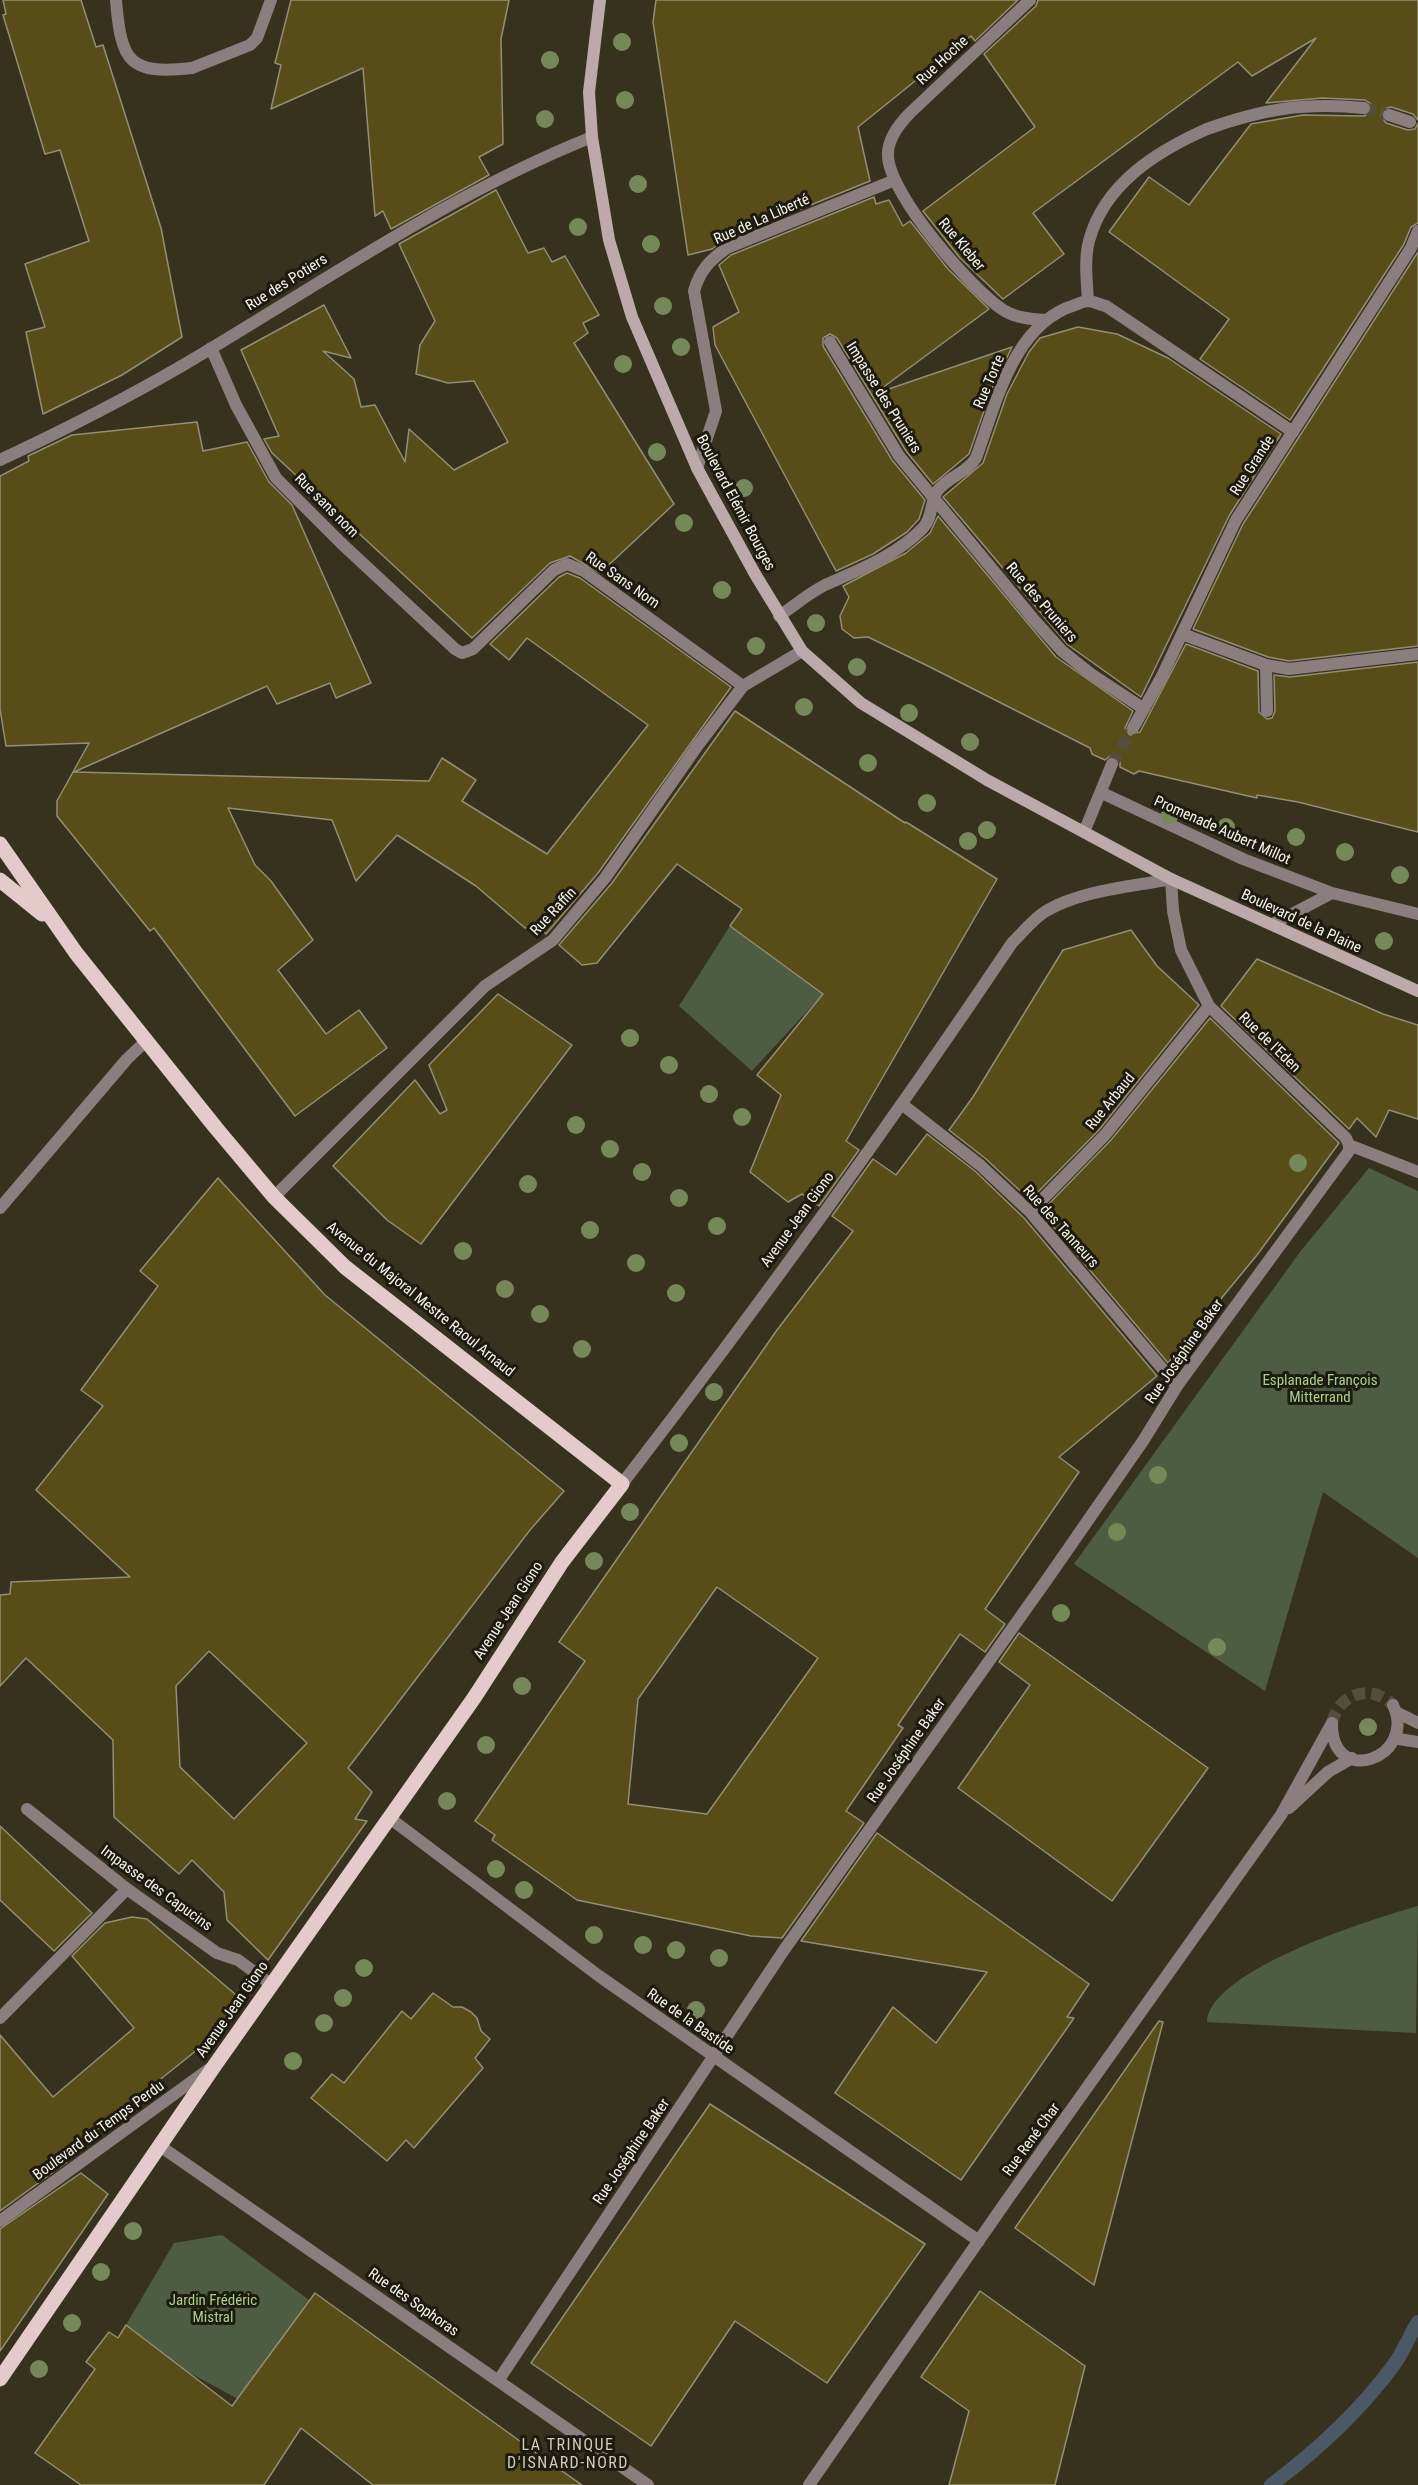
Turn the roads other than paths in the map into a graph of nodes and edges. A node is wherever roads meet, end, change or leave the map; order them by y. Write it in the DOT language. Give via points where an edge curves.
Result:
graph roads {
  1 [pos="116,0"];
  2 [pos="271,0"];
  3 [pos="600,0"];
  4 [pos="1030,0"];
  5 [pos="1364,108"];
  6 [pos="1389,115"];
  7 [pos="1410,122"];
  8 [pos="592,137"];
  9 [pos="888,152"];
  10 [pos="895,180"];
  11 [pos="1418,231"];
  12 [pos="1088,301"];
  13 [pos="1045,320"];
  14 [pos="830,342"];
  15 [pos="211,348"];
  16 [pos="1293,432"];
  17 [pos="0,460"];
  18 [pos="697,468"];
  19 [pos="934,497"];
  20 [pos="779,616"];
  21 [pos="1182,634"];
  22 [pos="802,651"];
  23 [pos="462,653"];
  24 [pos="1418,654"];
  25 [pos="1266,665"];
  26 [pos="743,686"];
  27 [pos="1144,709"];
  28 [pos="1267,711"];
  29 [pos="1133,728"];
  30 [pos="1112,764"];
  31 [pos="1102,793"];
  32 [pos="1084,832"];
  33 [pos="0,844"];
  34 [pos="1171,879"];
  35 [pos="0,880"];
  36 [pos="1332,892"];
  37 [pos="1418,914"];
  38 [pos="1273,924"];
  39 [pos="56,927"];
  40 [pos="1418,991"];
  41 [pos="1209,1006"];
  42 [pos="147,1040"];
  43 [pos="903,1105"];
  44 [pos="1349,1145"];
  45 [pos="1418,1172"];
  46 [pos="274,1197"];
  47 [pos="0,1208"];
  48 [pos="1030,1212"];
  49 [pos="1177,1386"];
  50 [pos="622,1484"];
  51 [pos="1418,1723"];
  52 [pos="1399,1739"];
  53 [pos="1418,1742"];
  54 [pos="1352,1758"];
  55 [pos="27,1809"];
  56 [pos="1281,1815"];
  57 [pos="391,1820"];
  58 [pos="127,1889"];
  59 [pos="272,1985"];
  60 [pos="0,2018"];
  61 [pos="714,2057"];
  62 [pos="215,2065"];
  63 [pos="160,2146"];
  64 [pos="0,2221"];
  65 [pos="979,2241"];
  66 [pos="0,2379"];
  67 [pos="498,2381"];
  68 [pos="648,2485"];
  69 [pos="809,2485"];
  1 -- 2 [label="street" via="126,52 136,64 161,71 192,68 250,45 257,38"];
  3 -- 8 [label="street, Boulevard Elémir Bourges" via="589,92"];
  4 -- 9 [label="street, Rue Hoche" via="911,112 896,130"];
  5 -- 12 [label="street" via="1321,106 1247,115 1207,129 1146,162 1111,197 1097,220 1089,242"];
  6 -- 7 [label="street"];
  8 -- 15 [label="street, Rue des Potiers" via="510,173 323,278"];
  8 -- 18 [label="street, Boulevard Elémir Bourges" via="609,240 632,317"];
  9 -- 10 [label="street, Rue Kleber"];
  10 -- 13 [label="street, Rue Kleber" via="929,233 986,296 1014,315"];
  10 -- 18 [label="street, Rue de La Liberté" via="727,248 710,260 694,291 716,411"];
  11 -- 16 [label="street, Rue Grande" via="1411,248"];
  12 -- 13 [label="street, Rue Torte"];
  12 -- 16 [label="street" via="1106,306 1132,322"];
  13 -- 19 [label="street, Rue Torte" via="1022,347 1008,373 972,463"];
  14 -- 19 [label="street, Impasse des Pruniers" via="885,436"];
  15 -- 17 [label="street, Rue des Potiers"];
  15 -- 23 [label="street, Rue sans nom" via="276,478 442,639"];
  16 -- 21 [label="street, Rue Grande" via="1236,520"];
  18 -- 20 [label="street, Boulevard Elémir Bourges"];
  19 -- 20 [label="street, Rue Torte" via="928,521 905,543 860,571 823,586"];
  19 -- 27 [label="street, Rue des Pruniers" via="1062,651"];
  20 -- 22 [label="street, Boulevard Elémir Bourges"];
  21 -- 25 [label="street"];
  21 -- 27 [label="street, Rue Grande"];
  22 -- 26 [label="street, Rue Raffin"];
  22 -- 32 [label="street, Boulevard Elémir Bourges" via="861,703 987,780"];
  23 -- 26 [label="street, Rue Sans Nom" via="473,649 554,570 567,564 584,571"];
  24 -- 25 [label="street" via="1306,669"];
  25 -- 28 [label="street"];
  26 -- 46 [label="street, Rue Raffin" via="605,878 553,940 485,986"];
  27 -- 29 [label="street, Rue Grande"];
  30 -- 31 [label="street"];
  31 -- 32 [label="street"];
  31 -- 36 [label="street, Promenade Aubert Millot" via="1243,859"];
  32 -- 34 [label="street, Boulevard de la Plaine"];
  33 -- 39 [label="main road, Avenue du Majoral Mestre Raoul Arnaud"];
  34 -- 38 [label="street, Boulevard de la Plaine"];
  34 -- 41 [label="street, Rue de l'Eden" via="1181,950"];
  34 -- 43 [label="street, Avenue Jean Giono" via="1082,896 1045,912 1012,943"];
  35 -- 39 [label="main road, Avenue du Majoral Mestre Raoul Arnaud"];
  36 -- 37 [label="street, Promenade Aubert Millot"];
  36 -- 38 [label="street"];
  38 -- 40 [label="street, Boulevard de la Plaine"];
  39 -- 42 [label="main road, Avenue du Majoral Mestre Raoul Arnaud"];
  41 -- 44 [label="street, Rue de l'Eden"];
  41 -- 48 [label="street, Rue Arbaud" via="1105,1136"];
  42 -- 46 [label="main road, Avenue du Majoral Mestre Raoul Arnaud"];
  42 -- 47 [label="street"];
  43 -- 48 [label="street, Rue des Tanneurs" via="980,1165"];
  43 -- 50 [label="street, Avenue Jean Giono" via="747,1321"];
  44 -- 45 [label="street, Rue de l'Eden"];
  44 -- 49 [label="street, Rue Joséphine Baker"];
  46 -- 50 [label="main road, Avenue du Majoral Mestre Raoul Arnaud" via="345,1267"];
  48 -- 49 [label="street, Rue des Tanneurs"];
  49 -- 61 [label="street, Rue Joséphine Baker" via="1143,1441 784,1950"];
  50 -- 57 [label="main road, Avenue Jean Giono" via="562,1562"];
  51 -- 52 [label="street" via="1396,1709"];
  52 -- 53 [label="street"];
  52 -- 54 [label="street" via="1394,1749 1374,1761"];
  54 -- 56 [label="street, Rue René Char" via="1328,1772"];
  54 -- 56 [label="street, Rue René Char" via="1338,1745 1332,1723"];
  55 -- 58 [label="street, Impasse des Capucins"];
  56 -- 65 [label="street, Rue René Char"];
  57 -- 59 [label="main road, Avenue Jean Giono"];
  57 -- 61 [label="street, Rue de la Bastide"];
  58 -- 59 [label="street, Impasse des Capucins" via="217,1953 238,1960"];
  58 -- 60 [label="street"];
  59 -- 62 [label="main road, Avenue Jean Giono"];
  61 -- 65 [label="street, Rue de la Bastide"];
  61 -- 67 [label="street, Rue Joséphine Baker"];
  62 -- 63 [label="main road, Avenue Jean Giono"];
  62 -- 64 [label="street, Boulevard du Temps Perdu"];
  63 -- 66 [label="main road, Avenue Jean Giono"];
  63 -- 67 [label="street, Rue des Sophoras"];
  65 -- 69 [label="street, Rue René Char"];
  67 -- 68 [label="street, Rue des Sophoras"];
}
